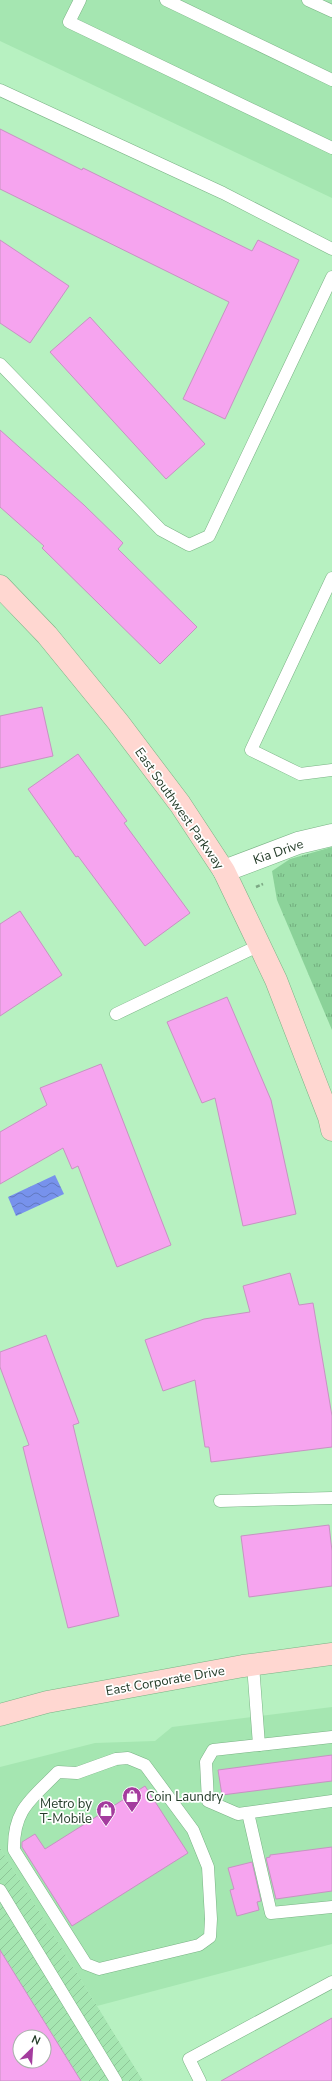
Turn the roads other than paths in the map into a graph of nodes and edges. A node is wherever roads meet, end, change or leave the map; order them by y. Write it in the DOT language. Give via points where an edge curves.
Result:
graph roads {
  1 [pos="80,0"];
  2 [pos="166,0"];
  3 [pos="308,0"];
  4 [pos="332,12"];
  5 [pos="332,80"];
  6 [pos="0,90"];
  7 [pos="332,148"];
  8 [pos="332,249"];
  9 [pos="332,277"];
  10 [pos="0,364"];
  11 [pos="332,578"];
  12 [pos="0,586"];
  13 [pos="332,770"];
  14 [pos="332,835"];
  15 [pos="224,871"];
  16 [pos="260,944"];
  17 [pos="116,1014"];
  18 [pos="331,1121"];
  19 [pos="332,1498"];
  20 [pos="220,1501"];
  21 [pos="332,1654"];
  22 [pos="253,1665"];
  23 [pos="0,1715"];
  24 [pos="332,1737"];
  25 [pos="259,1745"];
  26 [pos="58,1772"];
  27 [pos="332,1801"];
  28 [pos="248,1813"];
  29 [pos="0,1890"];
  30 [pos="332,1907"];
  31 [pos="332,1982"];
  32 [pos="116,2081"];
  33 [pos="200,2081"];
  1 -- 7 [label="lane" via="69,22"];
  2 -- 5 [label="lane"];
  3 -- 4 [label="lane"];
  6 -- 8 [label="lane" via="223,194"];
  9 -- 10 [label="lane" via="209,536 189,545 161,530"];
  11 -- 13 [label="lane" via="251,750 300,774"];
  12 -- 15 [label="street, East Southwest Parkway" via="47,635 118,722 180,804"];
  14 -- 15 [label="street, Kia Drive" via="298,843"];
  15 -- 16 [label="street, East Southwest Parkway"];
  16 -- 17 [label="lane"];
  16 -- 18 [label="street, East Southwest Parkway"];
  19 -- 20 [label="lane"];
  21 -- 22 [label="street, East Corporate Drive"];
  22 -- 23 [label="street, East Corporate Drive" via="47,1702"];
  22 -- 25 [label="lane"];
  24 -- 25 [label="lane"];
  25 -- 28 [label="lane" via="213,1750 206,1762 208,1801 238,1814"];
  26 -- 26 [label="lane" via="21,1810 14,1832 14,1850 86,1964 99,1969 199,1945 210,1936 208,1867 193,1830 145,1765 128,1758 116,1759 77,1773"];
  27 -- 28 [label="lane"];
  28 -- 30 [label="lane" via="271,1913"];
  29 -- 32 [label="lane"];
  31 -- 33 [label="lane" via="189,2059"];
}
